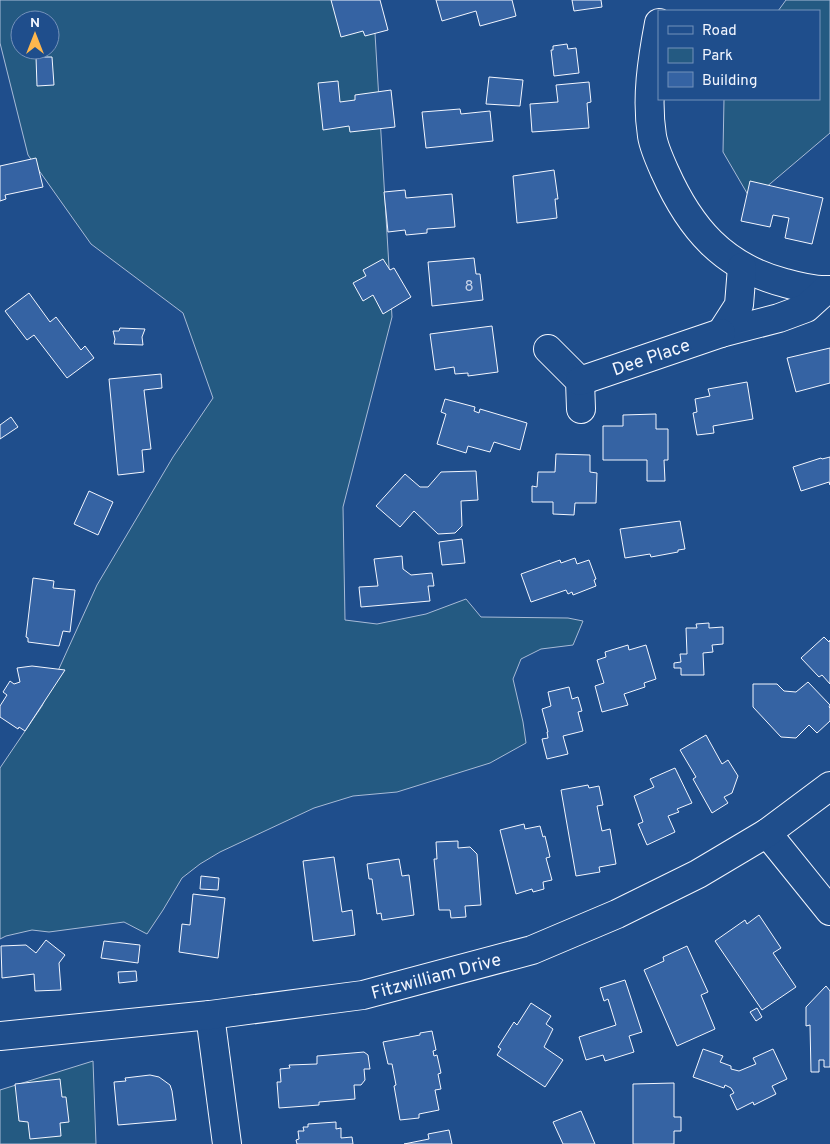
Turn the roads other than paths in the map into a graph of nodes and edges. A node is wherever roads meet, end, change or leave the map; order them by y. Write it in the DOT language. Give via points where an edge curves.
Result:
graph roads {
  1 [pos="658,29"];
  2 [pos="742,267"];
  3 [pos="828,290"];
  4 [pos="722,333"];
  5 [pos="548,348"];
  6 [pos="580,381"];
  7 [pos="581,410"];
  8 [pos="830,786"];
  9 [pos="767,833"];
  10 [pos="830,911"];
  11 [pos="210,1015"];
  12 [pos="0,1036"];
  13 [pos="227,1144"];
  1 -- 2 [label="street" via="648,106 652,138 684,209 702,234"];
  2 -- 3 [label="street" via="774,281"];
  2 -- 4 [label="street" via="739,305"];
  3 -- 4 [label="street, Dee Place" via="806,308"];
  4 -- 6 [label="street, Dee Place"];
  5 -- 6 [label="street"];
  6 -- 7 [label="street"];
  8 -- 9 [label="street, Fitzwilliam Drive"];
  9 -- 10 [label="street"];
  9 -- 11 [label="street, Fitzwilliam Drive" via="690,878 532,950 363,995"];
  11 -- 12 [label="street, Fitzwilliam Drive"];
  11 -- 13 [label="street"];
}
